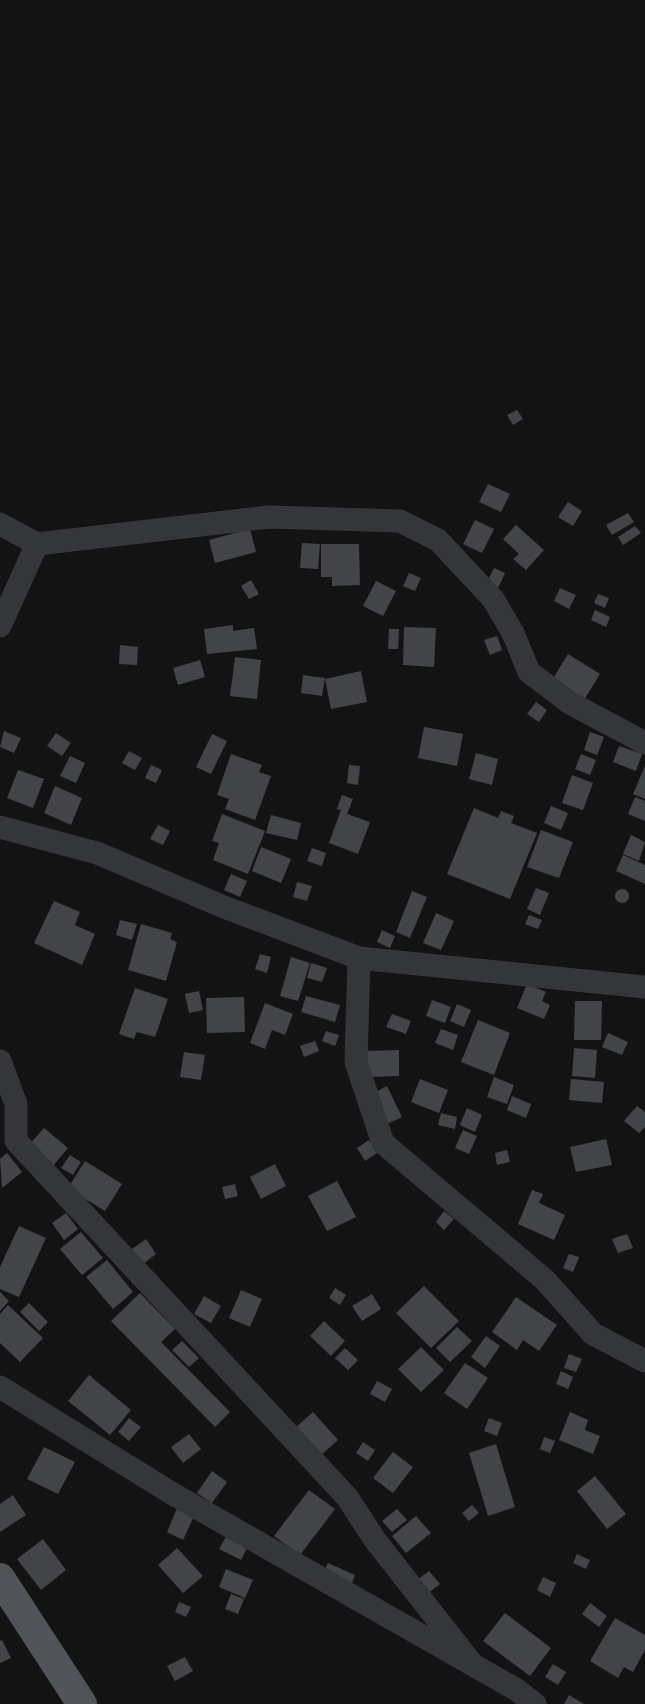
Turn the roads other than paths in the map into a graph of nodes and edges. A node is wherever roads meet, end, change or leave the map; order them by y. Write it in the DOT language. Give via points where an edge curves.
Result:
graph roads {
  1 [pos="0,524"];
  2 [pos="37,544"];
  3 [pos="0,626"];
  4 [pos="645,743"];
  5 [pos="0,827"];
  6 [pos="359,958"];
  7 [pos="645,987"];
  8 [pos="0,1061"];
  9 [pos="645,1361"];
  10 [pos="0,1387"];
  11 [pos="0,1578"];
  12 [pos="473,1665"];
  13 [pos="82,1704"];
  14 [pos="535,1704"];
  1 -- 2 [label="street"];
  2 -- 3 [label="street"];
  2 -- 4 [label="street" via="269,517 400,521 438,540 493,598 529,672 570,703"];
  5 -- 6 [label="street" via="97,853"];
  6 -- 7 [label="street"];
  6 -- 9 [label="street" via="356,1062 383,1143 545,1280 593,1334"];
  8 -- 12 [label="street" via="16,1104 16,1141 347,1497"];
  10 -- 12 [label="street" via="173,1494"];
  11 -- 13 [label="main road"];
  12 -- 14 [label="street"];
}
